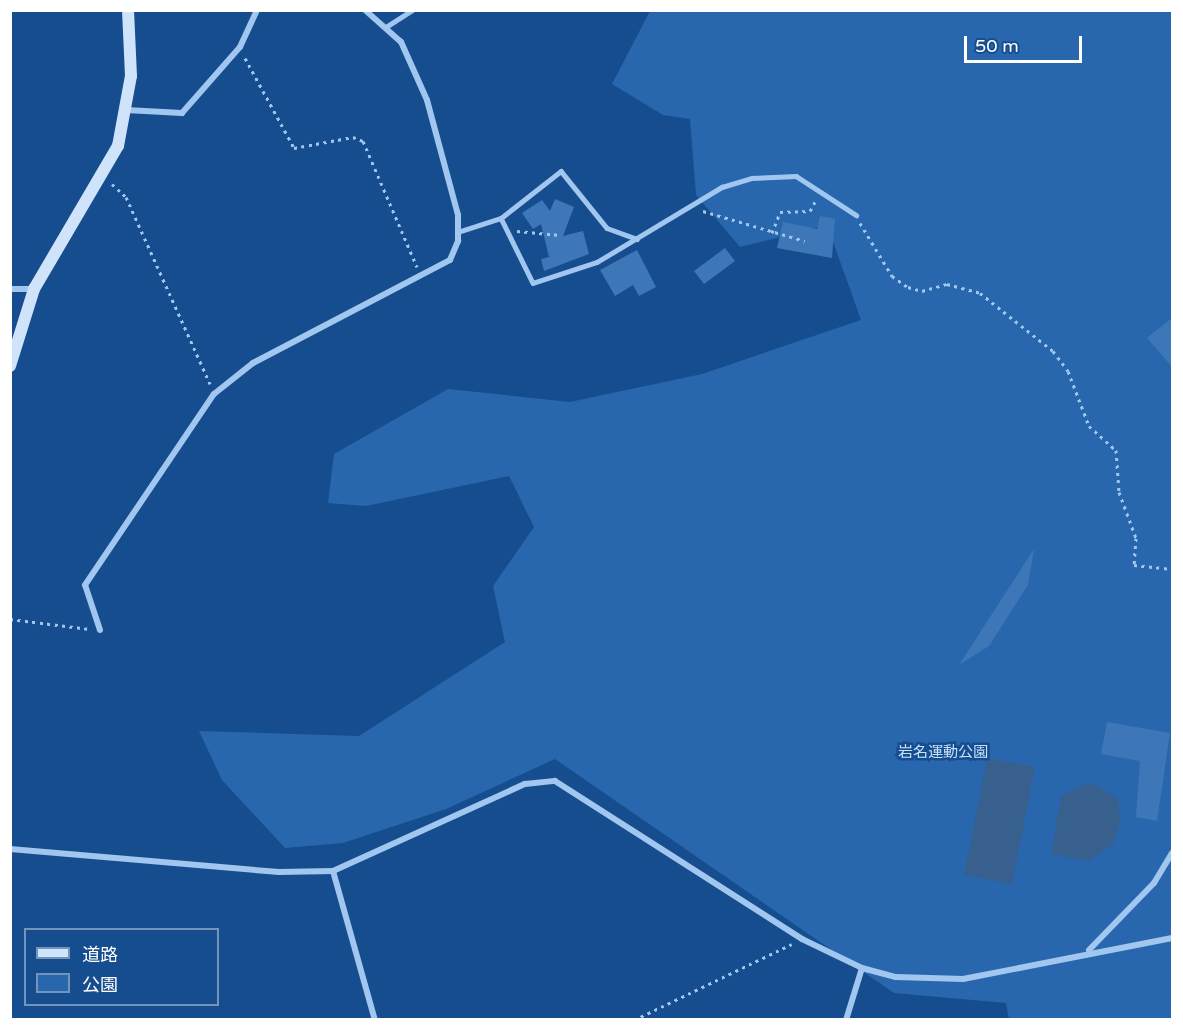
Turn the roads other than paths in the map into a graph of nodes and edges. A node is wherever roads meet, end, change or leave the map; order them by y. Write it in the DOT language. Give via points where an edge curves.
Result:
graph roads {
  1 [pos="128,10"];
  2 [pos="257,10"];
  3 [pos="365,10"];
  4 [pos="412,10"];
  5 [pos="386,27"];
  6 [pos="126,110"];
  7 [pos="856,215"];
  8 [pos="501,218"];
  9 [pos="458,231"];
  10 [pos="637,239"];
  11 [pos="34,289"];
  12 [pos="10,290"];
  13 [pos="10,366"];
  14 [pos="100,630"];
  15 [pos="10,849"];
  16 [pos="1173,853"];
  17 [pos="333,871"];
  18 [pos="1173,938"];
  19 [pos="1089,950"];
  20 [pos="862,968"];
  21 [pos="375,1020"];
  22 [pos="846,1020"];
  1 -- 6 [label="street" via="131,76"];
  2 -- 6 [label="street" via="240,47 182,113"];
  3 -- 5 [label="street"];
  4 -- 5 [label="lane"];
  5 -- 9 [label="street" via="401,42 427,100"];
  6 -- 11 [label="street" via="104,177"];
  7 -- 10 [label="lane" via="821,188 796,176 752,178 685,209"];
  8 -- 9 [label="lane"];
  8 -- 10 [label="lane" via="561,171 607,228"];
  8 -- 10 [label="lane" via="533,283 597,262"];
  9 -- 14 [label="street" via="450,260 253,363 214,394 86,585"];
  11 -- 12 [label="street"];
  11 -- 13 [label="street"];
  15 -- 17 [label="street" via="279,872"];
  16 -- 19 [label="street" via="1154,883"];
  17 -- 20 [label="street" via="525,784 555,782 802,939"];
  17 -- 21 [label="street"];
  18 -- 19 [label="street"];
  19 -- 20 [label="street" via="1042,965 963,979 927,981"];
  20 -- 22 [label="street"];
}
